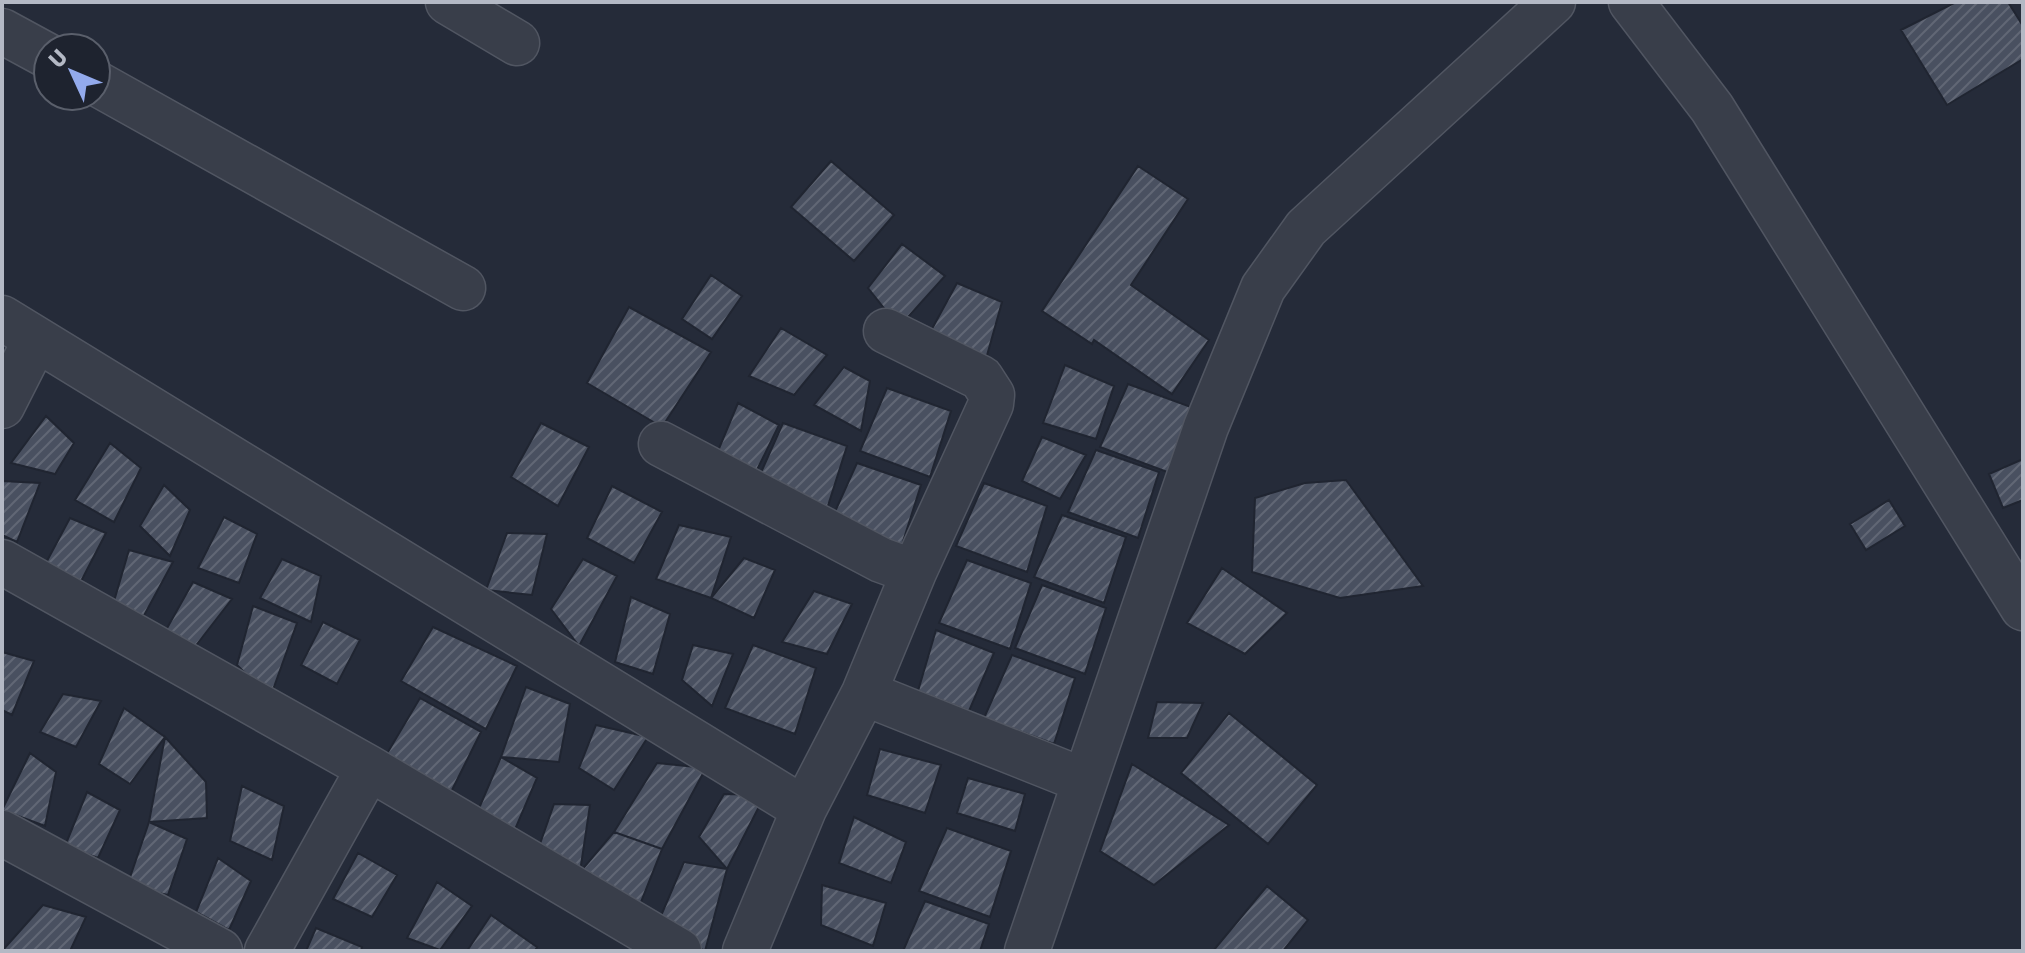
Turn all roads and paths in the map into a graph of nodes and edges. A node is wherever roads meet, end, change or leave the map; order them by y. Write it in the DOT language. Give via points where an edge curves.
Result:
graph roads {
  1 [pos="448,2"];
  2 [pos="1553,2"];
  3 [pos="1631,2"];
  4 [pos="2,31"];
  5 [pos="517,43"];
  6 [pos="32,47"];
  7 [pos="112,92"];
  8 [pos="463,288"];
  9 [pos="19,329"];
  10 [pos="886,331"];
  11 [pos="2,406"];
  12 [pos="661,444"];
  13 [pos="2,562"];
  14 [pos="914,572"];
  15 [pos="2023,608"];
  16 [pos="864,693"];
  17 [pos="369,768"];
  18 [pos="1085,781"];
  19 [pos="804,809"];
  20 [pos="2,833"];
  21 [pos="220,951"];
  22 [pos="267,951"];
  23 [pos="679,951"];
  24 [pos="745,951"];
  25 [pos="1027,951"];
  1 -- 5 [label="street"];
  2 -- 18 [label="street" via="1306,228 1263,288 1206,427"];
  3 -- 15 [label="street" via="1712,108"];
  4 -- 6 [label="street"];
  7 -- 8 [label="street"];
  9 -- 11 [label="street"];
  9 -- 19 [label="street"];
  10 -- 14 [label="street" via="981,378 992,395"];
  12 -- 14 [label="street" via="881,560"];
  13 -- 17 [label="street"];
  14 -- 16 [label="street"];
  16 -- 18 [label="street"];
  16 -- 19 [label="street"];
  17 -- 22 [label="street"];
  17 -- 23 [label="street"];
  18 -- 25 [label="street"];
  19 -- 24 [label="street"];
  20 -- 21 [label="street"];
}
